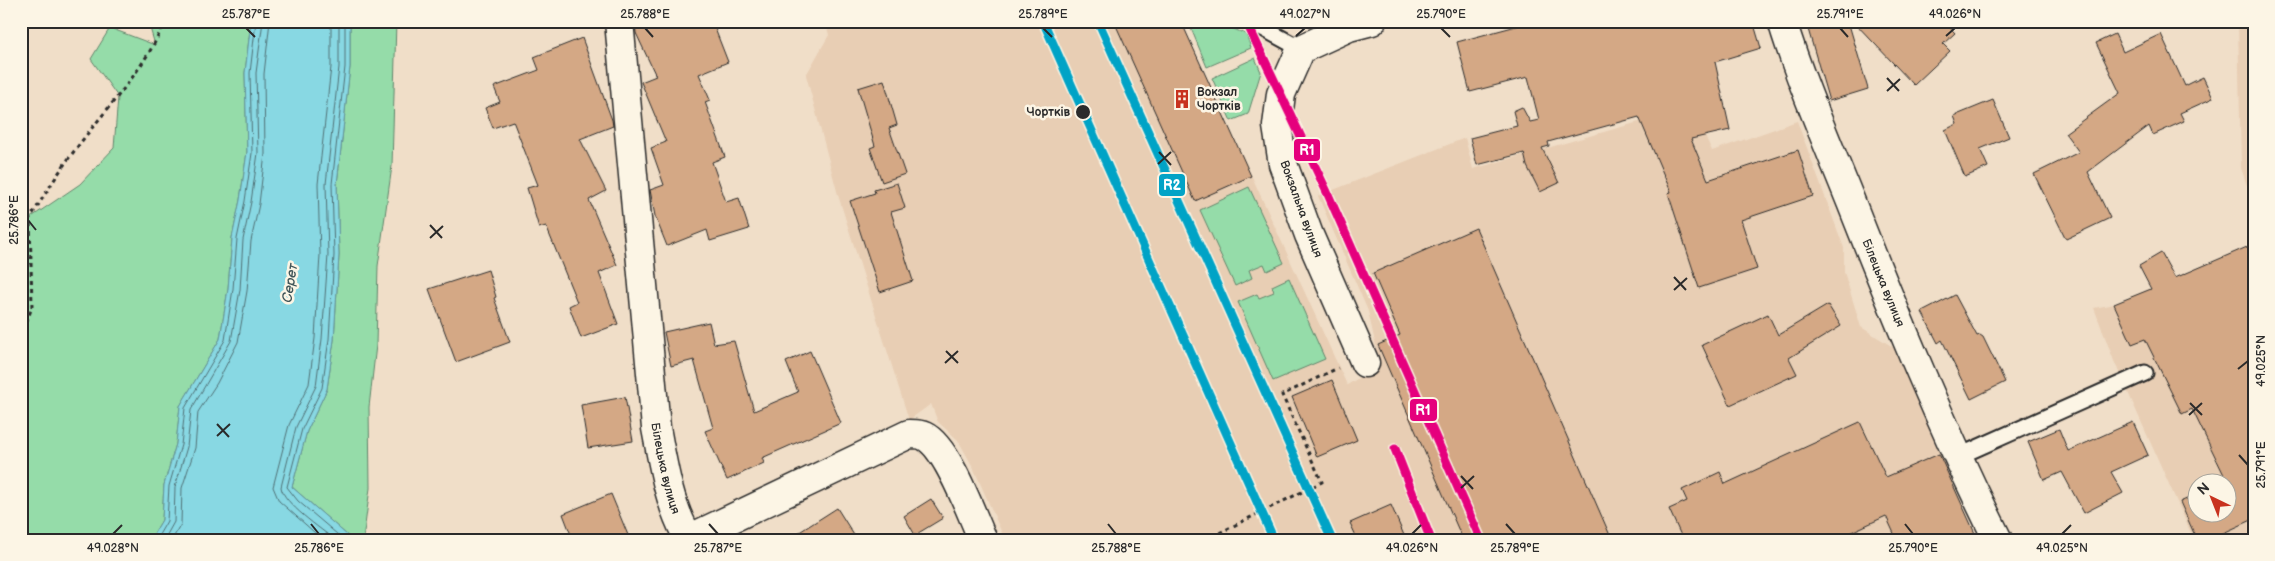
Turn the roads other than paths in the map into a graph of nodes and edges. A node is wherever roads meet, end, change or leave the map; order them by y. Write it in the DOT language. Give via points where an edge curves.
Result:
graph roads {
  1 [pos="619,21"];
  2 [pos="1250,21"];
  3 [pos="1782,21"];
  4 [pos="1356,23"];
  5 [pos="1301,50"];
  6 [pos="1363,360"];
  7 [pos="2145,372"];
  8 [pos="1956,457"];
  9 [pos="693,537"];
  10 [pos="983,540"];
  11 [pos="1998,540"];
  1 -- 9 [label="street, Білецька вулиця" via="656,428 666,483 678,518 685,532"];
  2 -- 5 [label="lane"];
  3 -- 8 [label="street, Білецька вулиця" via="1881,278"];
  4 -- 5 [label="street"];
  5 -- 6 [label="street, Вокзальна вулиця" via="1281,94 1278,126 1283,164 1309,235"];
  7 -- 8 [label="lane"];
  8 -- 11 [label="street, Білецька вулиця"];
  9 -- 10 [label="street, Білецька вулиця" via="909,434 924,436 942,452"];
}
